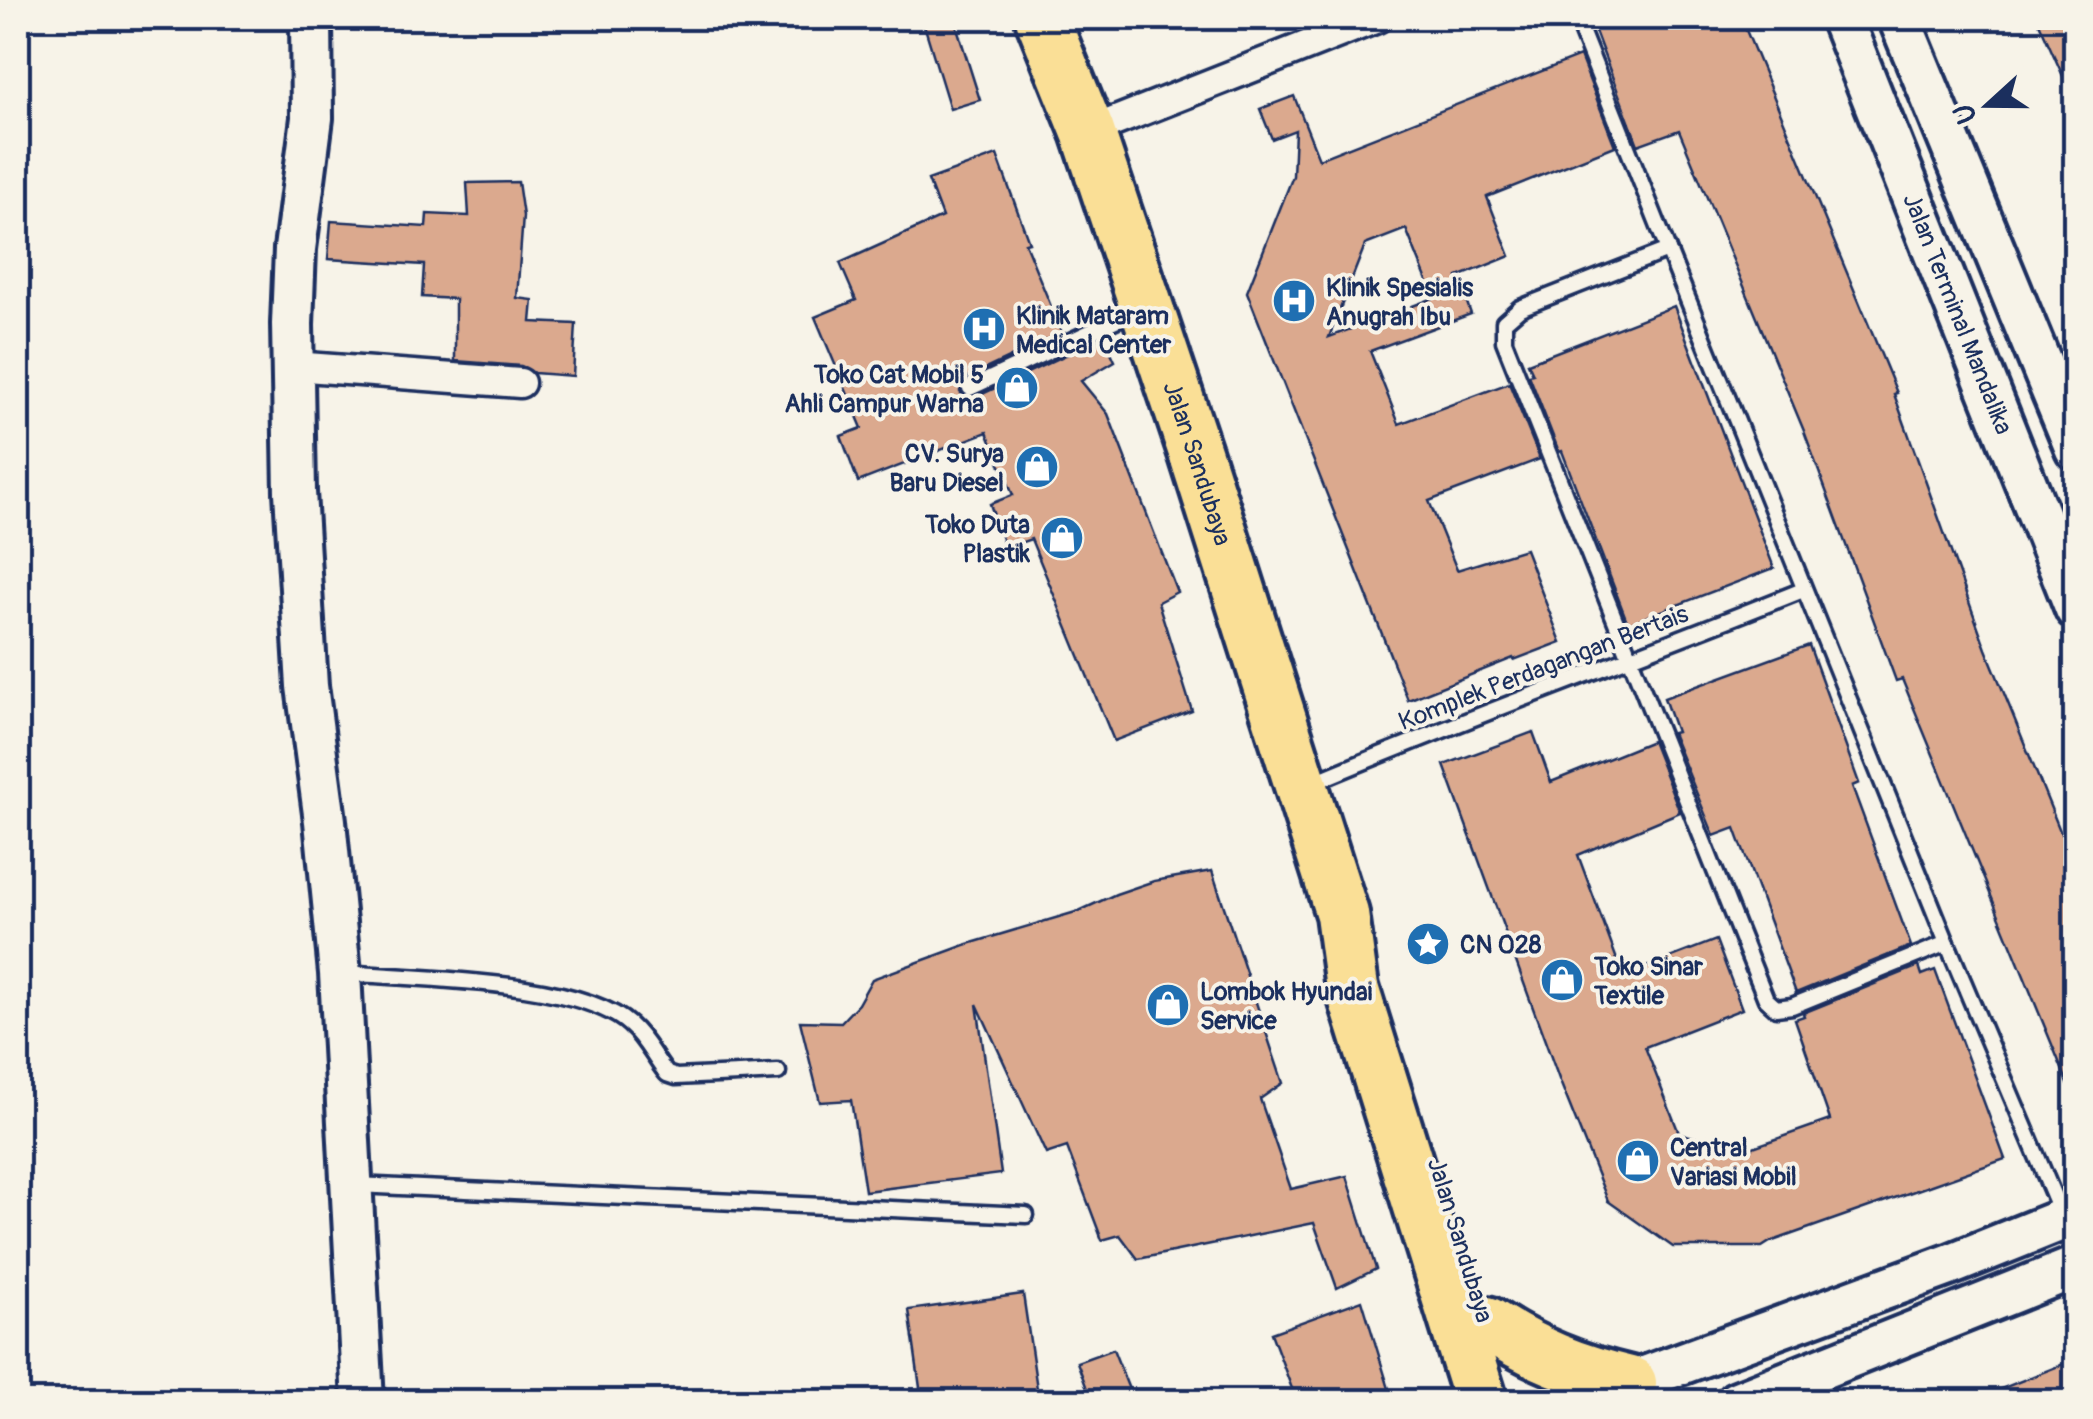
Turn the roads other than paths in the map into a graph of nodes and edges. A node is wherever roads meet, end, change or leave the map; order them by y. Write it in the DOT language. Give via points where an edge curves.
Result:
graph roads {
  1 [pos="311,18"];
  2 [pos="1042,18"];
  3 [pos="1377,18"];
  4 [pos="1576,18"];
  5 [pos="1841,18"];
  6 [pos="1899,18"];
  7 [pos="1088,132"];
  8 [pos="1668,250"];
  9 [pos="1144,306"];
  10 [pos="293,366"];
  11 [pos="520,383"];
  12 [pos="970,388"];
  13 [pos="2076,449"];
  14 [pos="1803,590"];
  15 [pos="2076,610"];
  16 [pos="1630,660"];
  17 [pos="1300,788"];
  18 [pos="1342,914"];
  19 [pos="1947,943"];
  20 [pos="340,973"];
  21 [pos="778,1072"];
  22 [pos="350,1184"];
  23 [pos="1026,1215"];
  24 [pos="2069,1216"];
  25 [pos="2076,1266"];
  26 [pos="1487,1324"];
  27 [pos="1630,1383"];
  28 [pos="364,1402"];
  29 [pos="1481,1402"];
  30 [pos="1511,1402"];
  31 [pos="1577,1402"];
  32 [pos="1737,1402"];
  1 -- 10 [label="street" via="312,118 295,249"];
  2 -- 7 [label="highway, Jalan Sandubaya"];
  3 -- 7 [label="street"];
  4 -- 8 [label="lane"];
  5 -- 15 [label="street, Jalan Terminal Mandalika"];
  6 -- 13 [label="street"];
  7 -- 9 [label="highway, Jalan Sandubaya"];
  8 -- 14 [label="lane"];
  8 -- 16 [label="lane" via="1520,308 1504,322 1504,341"];
  9 -- 12 [label="lane"];
  9 -- 17 [label="highway, Jalan Sandubaya"];
  10 -- 11 [label="street"];
  10 -- 20 [label="street" via="307,686"];
  14 -- 16 [label="lane, Komplek Perdagangan Bertais"];
  14 -- 19 [label="lane"];
  16 -- 17 [label="lane, Komplek Perdagangan Bertais"];
  16 -- 19 [label="lane" via="1766,999 1776,1008"];
  17 -- 18 [label="highway, Jalan Sandubaya"];
  18 -- 26 [label="highway, Jalan Sandubaya" via="1378,978"];
  18 -- 29 [label="highway, Jalan Sandubaya" via="1352,988"];
  19 -- 24 [label="lane"];
  20 -- 21 [label="lane" via="514,988 590,1003 628,1022 676,1077"];
  20 -- 22 [label="street"];
  22 -- 23 [label="lane"];
  22 -- 28 [label="street"];
  24 -- 27 [label="street"];
  25 -- 32 [label="street"];
  26 -- 27 [label="highway" via="1531,1351"];
  26 -- 30 [label="highway, Jalan Sandubaya"];
  27 -- 31 [label="street"];
}
